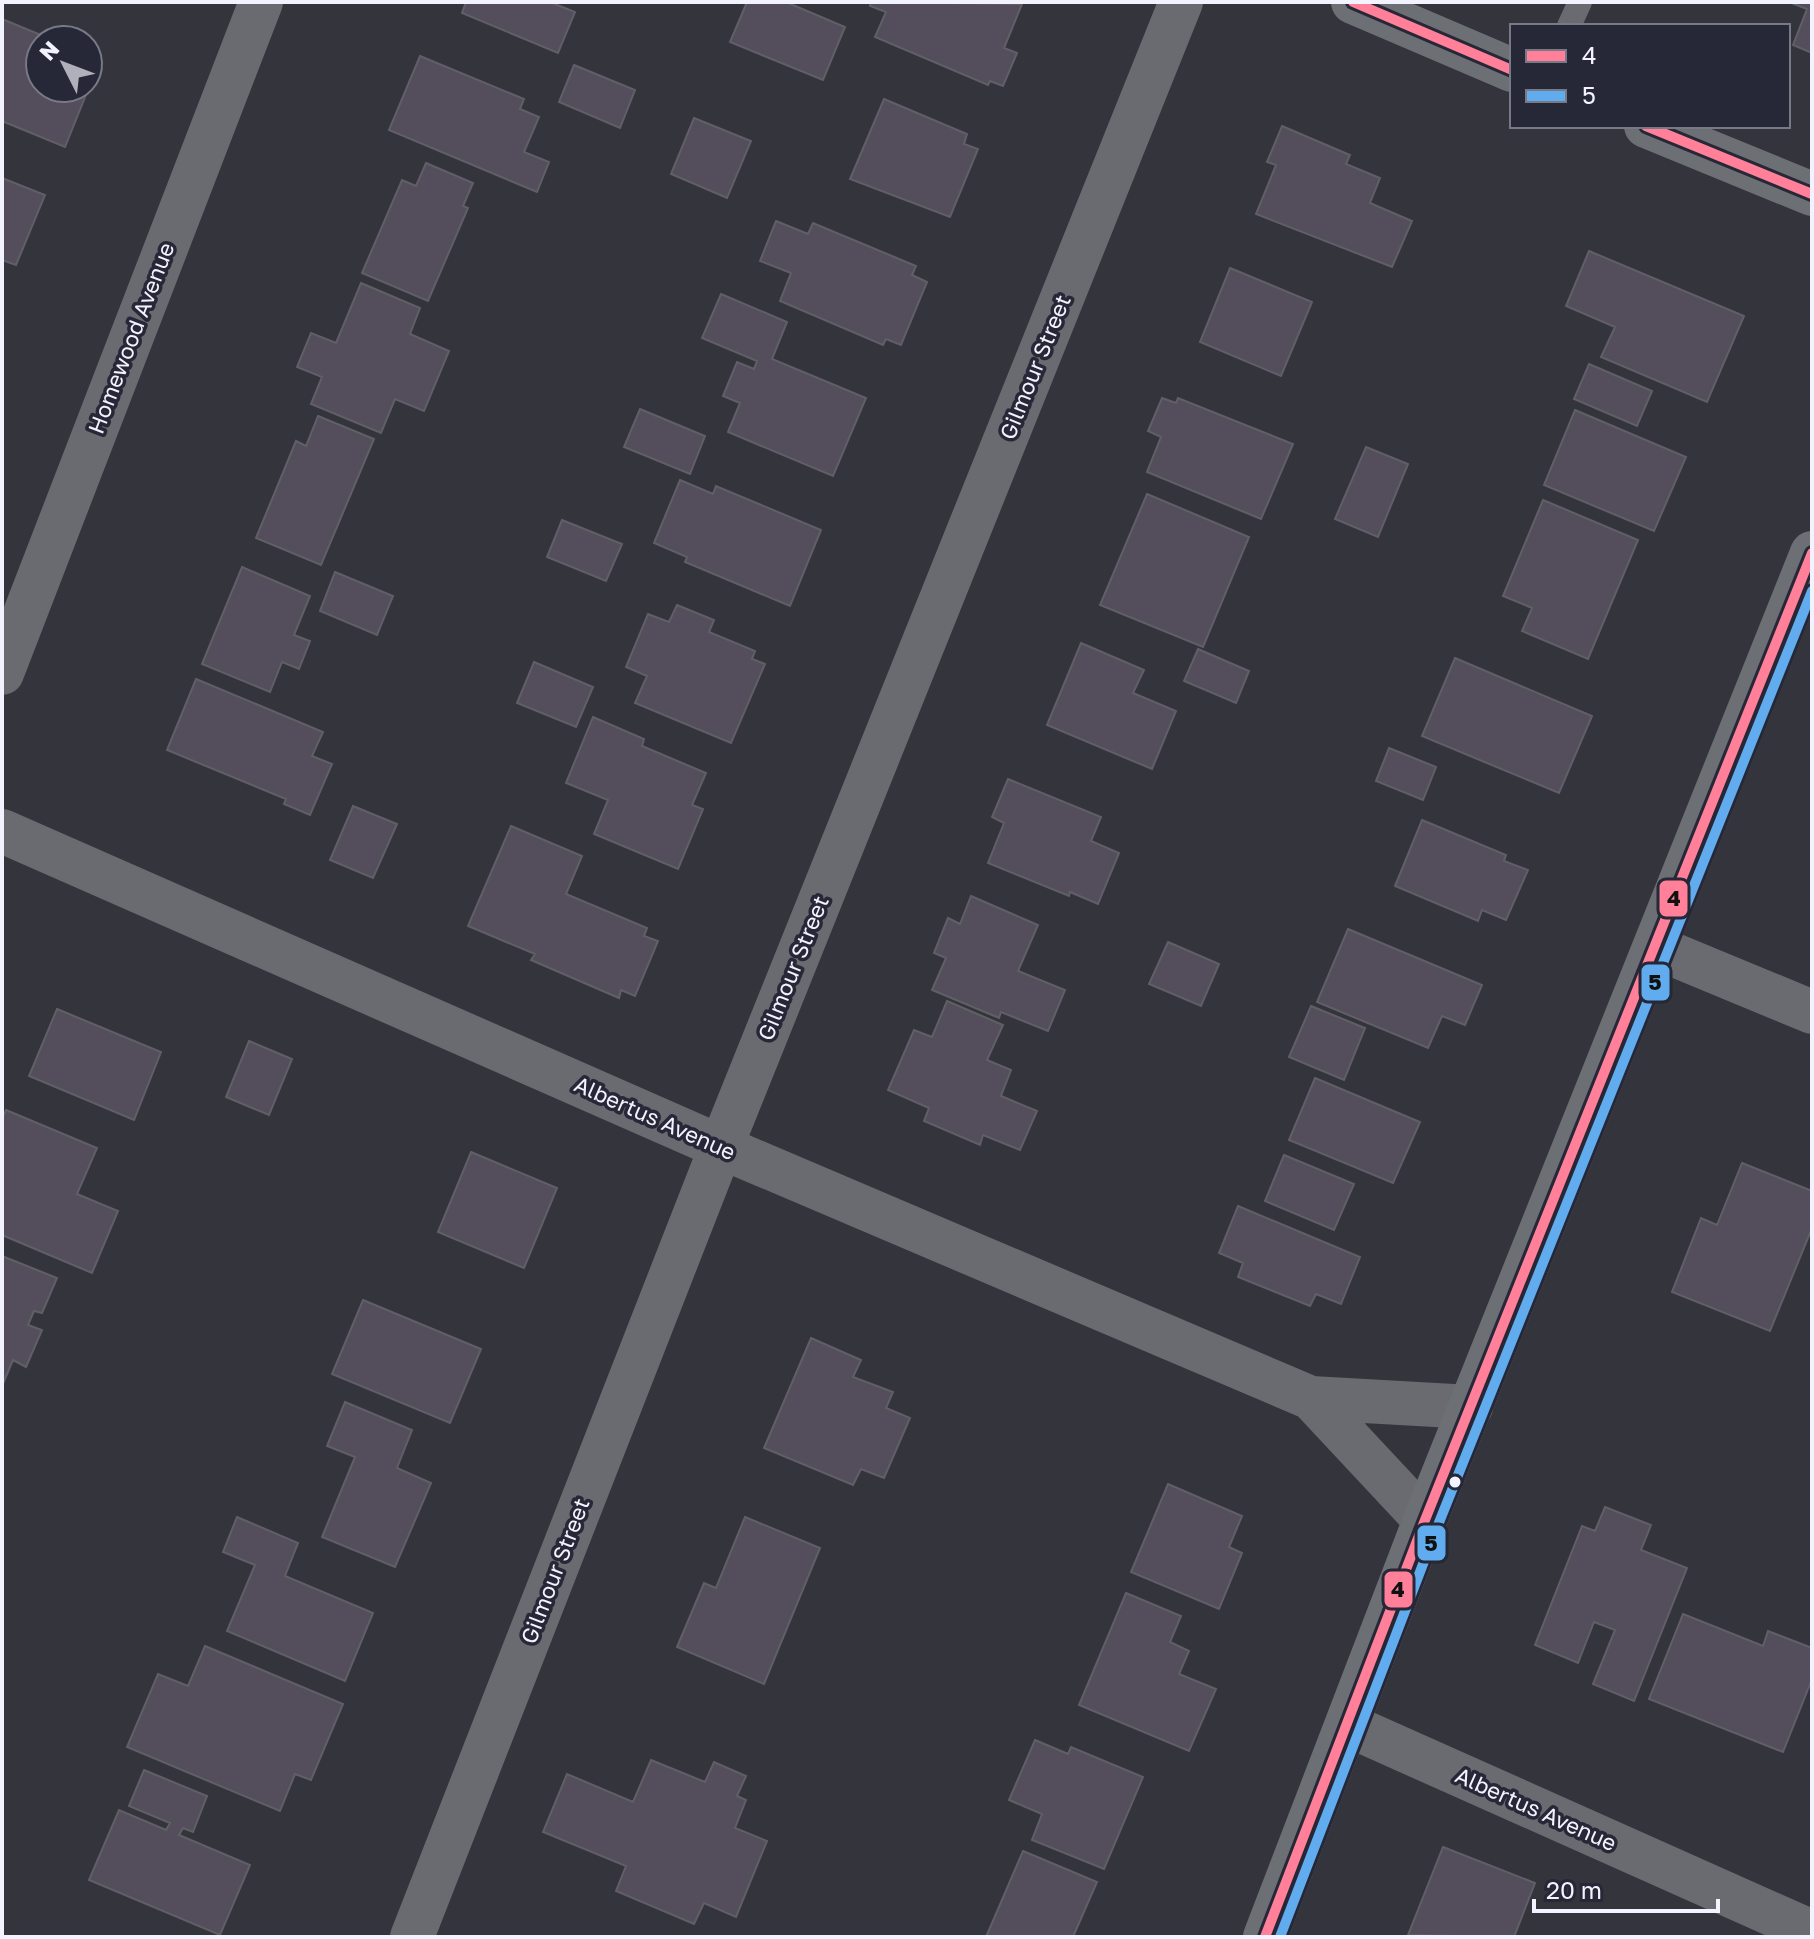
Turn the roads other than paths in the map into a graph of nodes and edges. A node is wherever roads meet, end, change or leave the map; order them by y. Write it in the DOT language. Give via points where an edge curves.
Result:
graph roads {
  1 [pos="261,2"];
  2 [pos="1181,2"];
  3 [pos="1353,2"];
  4 [pos="1580,2"];
  5 [pos="1570,24"];
  6 [pos="1510,69"];
  7 [pos="1651,128"];
  8 [pos="1812,194"];
  9 [pos="1812,553"];
  10 [pos="2,673"];
  11 [pos="2,831"];
  12 [pos="1655,947"];
  13 [pos="1812,1012"];
  14 [pos="721,1147"];
  15 [pos="1311,1398"];
  16 [pos="1471,1407"];
  17 [pos="1425,1520"];
  18 [pos="1348,1725"];
  19 [pos="1812,1932"];
  20 [pos="412,1937"];
  21 [pos="1265,1937"];
  1 -- 10 [label="street, Homewood Avenue"];
  2 -- 14 [label="street, Gilmour Street"];
  3 -- 6 [label="main road"];
  4 -- 5 [label="lane"];
  7 -- 8 [label="main road"];
  9 -- 12 [label="main road"];
  11 -- 14 [label="street, Albertus Avenue"];
  12 -- 13 [label="street"];
  12 -- 16 [label="main road"];
  14 -- 15 [label="street, Albertus Avenue"];
  14 -- 20 [label="street, Gilmour Street"];
  15 -- 16 [label="street, Albertus Avenue"];
  15 -- 17 [label="street, Albertus Avenue"];
  16 -- 17 [label="main road"];
  17 -- 18 [label="main road"];
  18 -- 19 [label="street, Albertus Avenue"];
  18 -- 21 [label="main road"];
}
